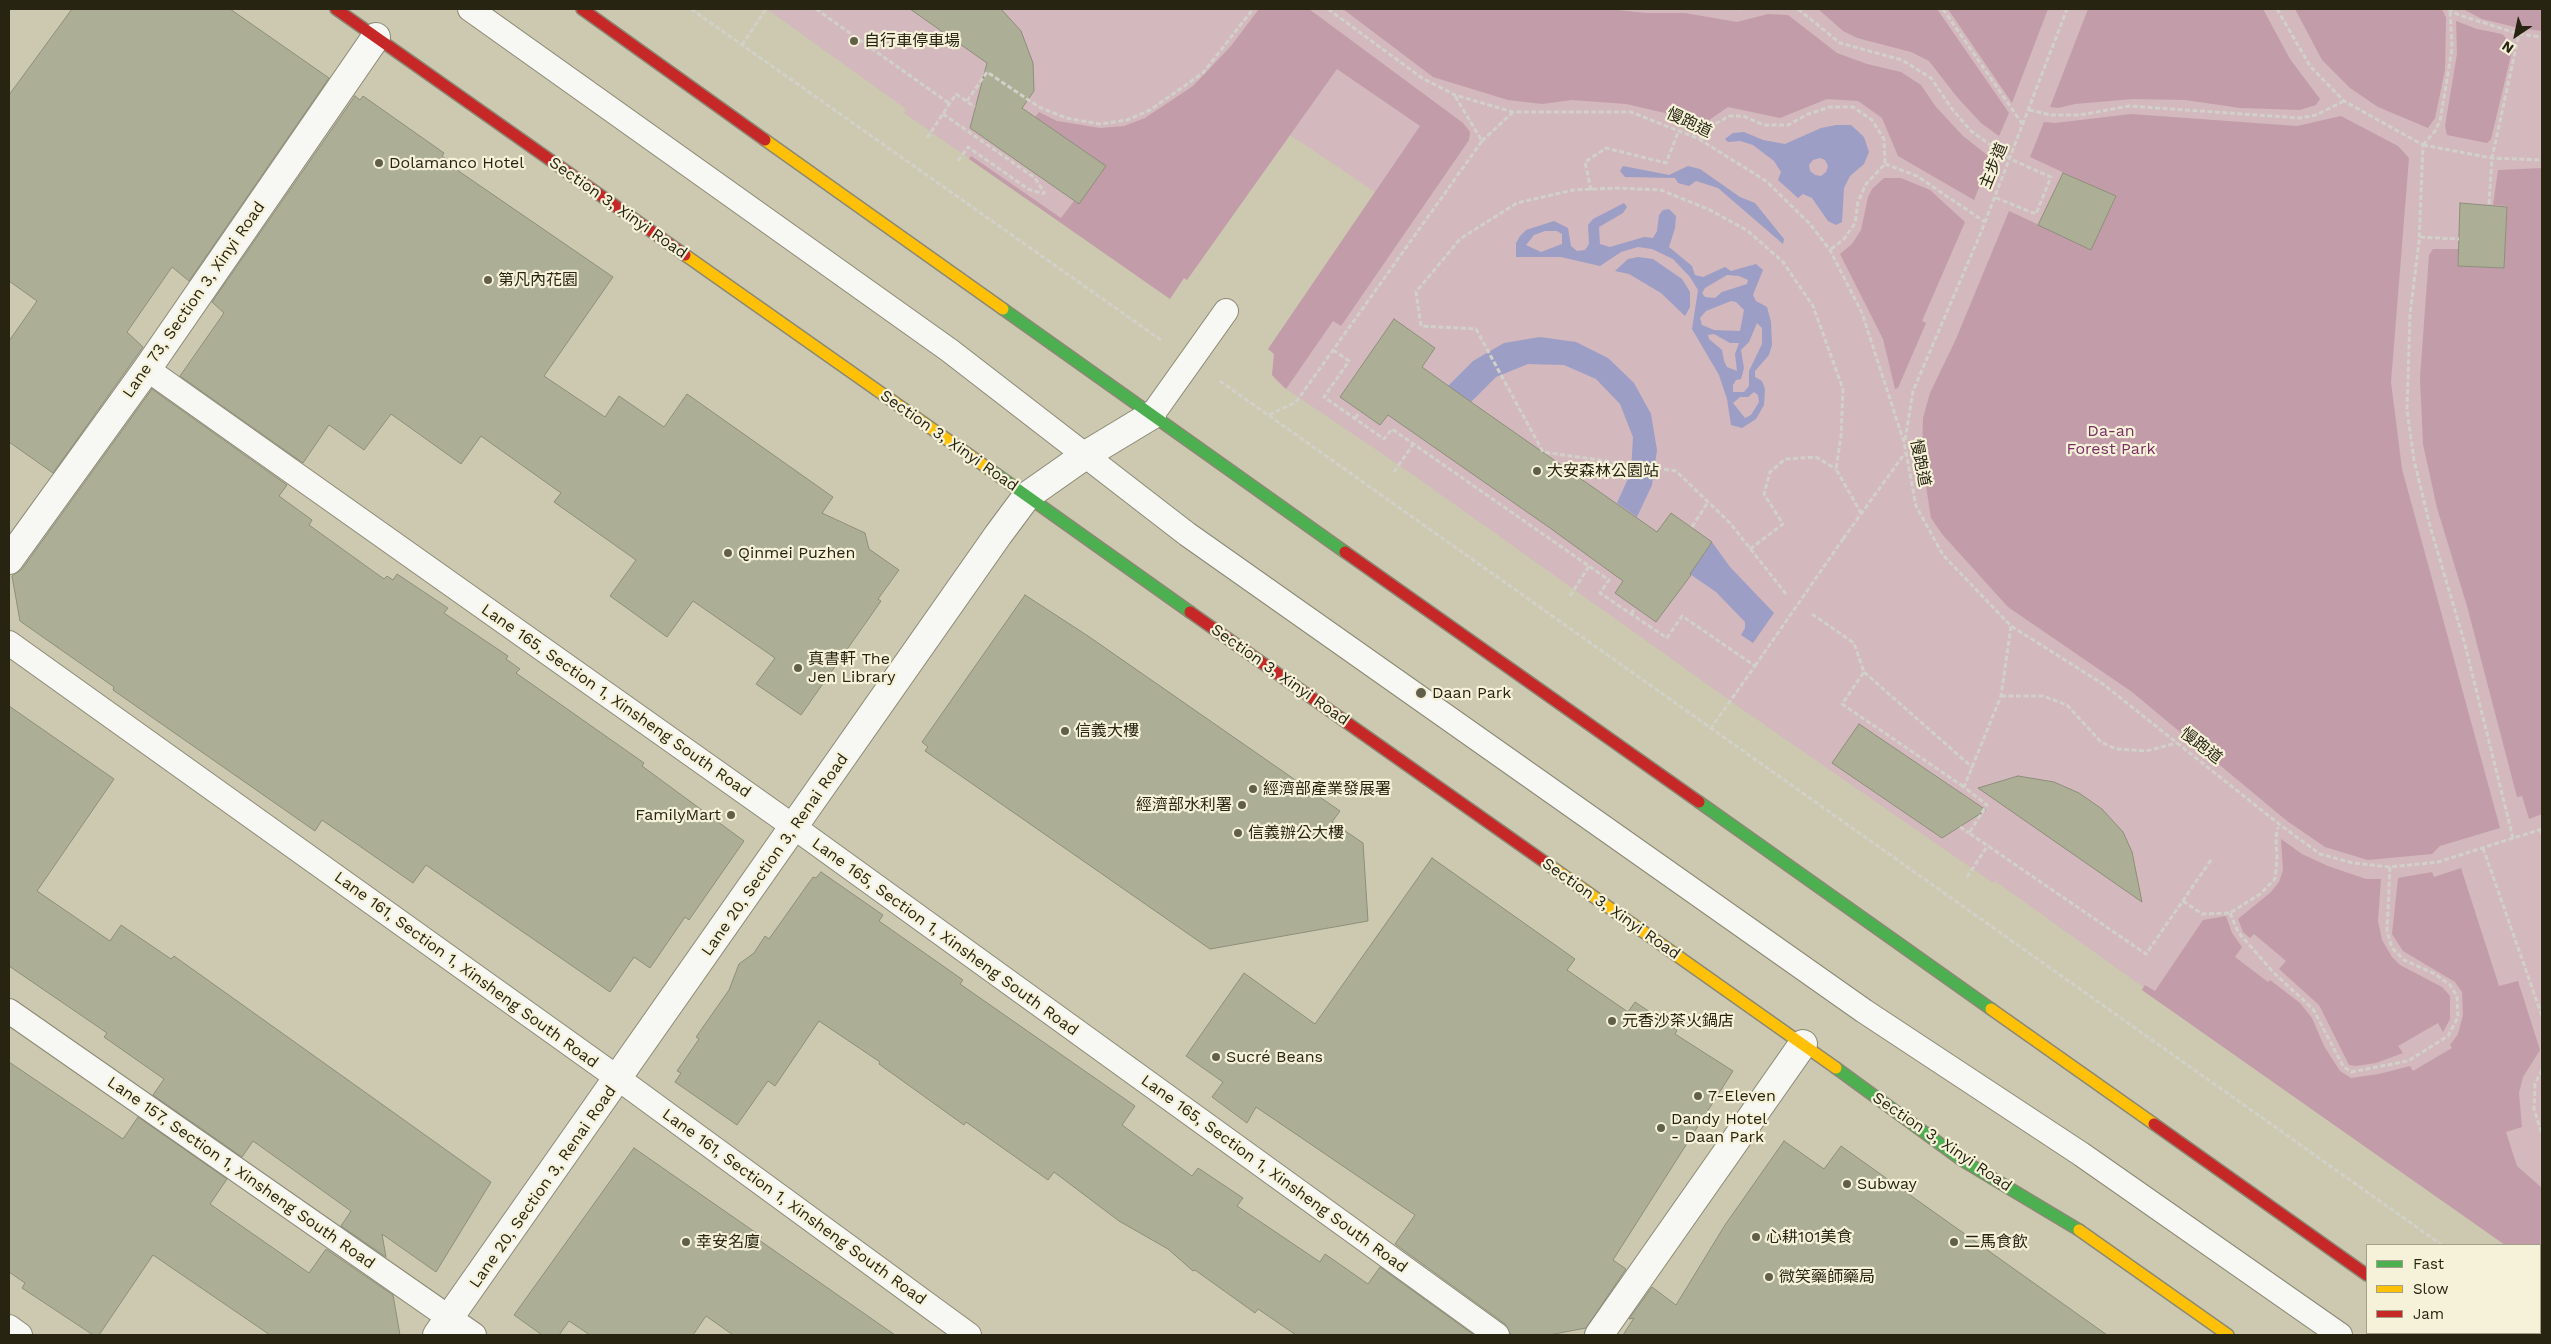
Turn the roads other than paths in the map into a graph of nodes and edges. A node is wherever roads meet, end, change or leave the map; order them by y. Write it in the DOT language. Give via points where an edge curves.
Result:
graph roads {
  1 [pos="336,9"];
  2 [pos="470,9"];
  3 [pos="582,9"];
  4 [pos="376,37"];
  5 [pos="1226,311"];
  6 [pos="147,369"];
  7 [pos="1152,415"];
  8 [pos="1084,456"];
  9 [pos="1028,496"];
  10 [pos="9,560"];
  11 [pos="9,643"];
  12 [pos="794,827"];
  13 [pos="9,1011"];
  14 [pos="1803,1044"];
  15 [pos="619,1078"];
  16 [pos="2366,1274"];
  17 [pos="9,1327"];
  18 [pos="443,1327"];
  19 [pos="20,1335"];
  20 [pos="474,1335"];
  21 [pos="969,1335"];
  22 [pos="1497,1335"];
  23 [pos="1599,1335"];
  24 [pos="2228,1335"];
  25 [pos="2340,1335"];
  1 -- 4 [label="main road, Section 3, Xinyi Road"];
  2 -- 8 [label="lane" via="949,350"];
  3 -- 7 [label="main road"];
  4 -- 6 [label="street, Lane 73, Section 3, Xinyi Road"];
  4 -- 9 [label="main road, Section 3, Xinyi Road"];
  5 -- 7 [label="lane"];
  6 -- 10 [label="street, Lane 73, Section 3, Xinyi Road"];
  6 -- 12 [label="lane, Lane 165, Section 1, Xinsheng South Road"];
  7 -- 8 [label="street, Lane 20, Section 3, Renai Road"];
  7 -- 16 [label="main road"];
  8 -- 9 [label="street, Lane 20, Section 3, Renai Road"];
  8 -- 25 [label="lane" via="1187,534 1864,1011 2081,1154"];
  9 -- 12 [label="street, Lane 20, Section 3, Renai Road"];
  9 -- 14 [label="main road, Section 3, Xinyi Road"];
  11 -- 15 [label="lane, Lane 161, Section 1, Xinsheng South Road"];
  12 -- 15 [label="street, Lane 20, Section 3, Renai Road"];
  12 -- 22 [label="lane, Lane 165, Section 1, Xinsheng South Road"];
  13 -- 18 [label="lane, Lane 157, Section 1, Xinsheng South Road"];
  14 -- 23 [label="street"];
  14 -- 24 [label="main road, Section 3, Xinyi Road" via="1962,1160 2083,1234"];
  15 -- 18 [label="street, Lane 20, Section 3, Renai Road"];
  15 -- 21 [label="lane, Lane 161, Section 1, Xinsheng South Road"];
  17 -- 19 [label="lane"];
  18 -- 20 [label="lane, Lane 157, Section 1, Xinsheng South Road"];
}
